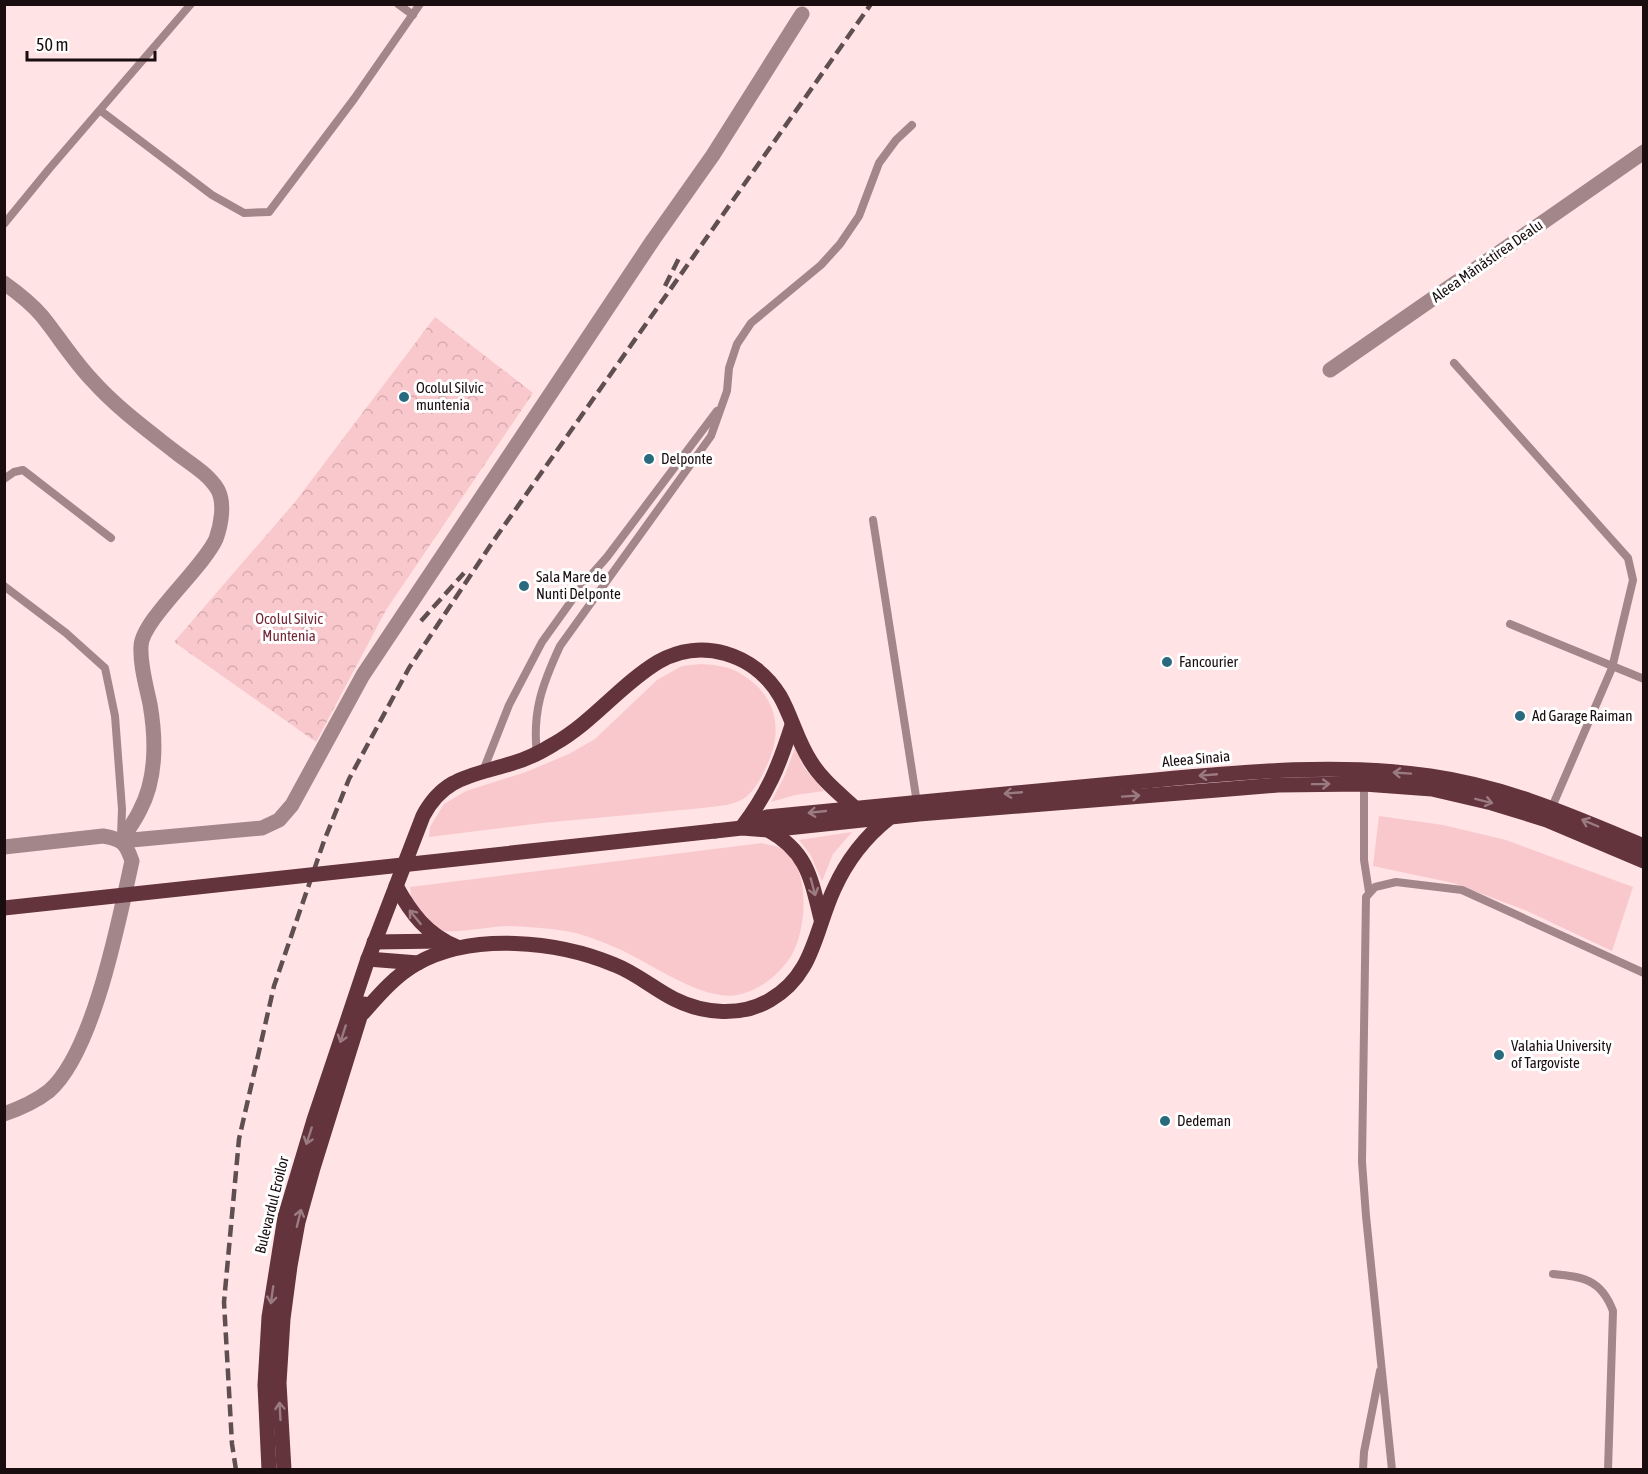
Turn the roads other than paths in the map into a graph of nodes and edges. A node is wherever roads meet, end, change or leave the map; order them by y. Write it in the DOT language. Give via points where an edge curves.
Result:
graph roads {
  1 [pos="191,4"];
  2 [pos="398,4"];
  3 [pos="420,4"];
  4 [pos="802,14"];
  5 [pos="413,15"];
  6 [pos="101,111"];
  7 [pos="912,125"];
  8 [pos="1644,152"];
  9 [pos="4,224"];
  10 [pos="4,283"];
  11 [pos="1454,363"];
  12 [pos="1330,370"];
  13 [pos="721,405"];
  14 [pos="4,479"];
  15 [pos="873,520"];
  16 [pos="111,538"];
  17 [pos="4,586"];
  18 [pos="1510,624"];
  19 [pos="1612,668"];
  20 [pos="1644,680"];
  21 [pos="792,725"];
  22 [pos="537,754"];
  23 [pos="483,771"];
  24 [pos="1364,784"];
  25 [pos="917,802"];
  26 [pos="1552,807"];
  27 [pos="855,808"];
  28 [pos="889,818"];
  29 [pos="742,828"];
  30 [pos="768,831"];
  31 [pos="121,841"];
  32 [pos="1644,846"];
  33 [pos="4,847"];
  34 [pos="1644,861"];
  35 [pos="396,886"];
  36 [pos="1369,892"];
  37 [pos="4,908"];
  38 [pos="821,919"];
  39 [pos="442,941"];
  40 [pos="374,942"];
  41 [pos="457,947"];
  42 [pos="368,959"];
  43 [pos="417,963"];
  44 [pos="1644,973"];
  45 [pos="363,1013"];
  46 [pos="4,1114"];
  47 [pos="1553,1274"];
  48 [pos="1381,1364"];
  49 [pos="269,1470"];
  50 [pos="284,1470"];
  51 [pos="1363,1470"];
  52 [pos="1392,1470"];
  53 [pos="1608,1470"];
  1 -- 6 [label="lane"];
  2 -- 5 [label="lane"];
  3 -- 5 [label="lane"];
  4 -- 31 [label="street" via="713,155 363,675 292,805 279,820 262,828"];
  5 -- 6 [label="lane" via="269,212 244,213 212,195"];
  6 -- 9 [label="lane"];
  7 -- 13 [label="lane" via="879,163 859,216 840,244 821,265 751,323 737,344"];
  8 -- 12 [label="street, Aleea Mănăstirea Dealu"];
  10 -- 31 [label="street" via="42,316 94,382 205,474 219,491 222,511 216,538 150,625 141,643 154,757 148,791"];
  11 -- 19 [label="lane" via="1628,558 1634,580"];
  13 -- 22 [label="lane" via="711,436 560,646 538,704 534,729"];
  13 -- 23 [label="lane" via="542,642 509,705"];
  14 -- 16 [label="lane" via="23,470"];
  15 -- 25 [label="lane"];
  17 -- 31 [label="lane" via="66,633 105,669 115,716"];
  18 -- 19 [label="lane"];
  19 -- 20 [label="lane"];
  19 -- 26 [label="lane"];
  21 -- 22 [label="main road, Bulevardul Eroilor" via="779,694 758,670 743,660 722,651 679,652 638,675 590,719"];
  21 -- 27 [label="main road, Bulevardul Eroilor" via="812,763"];
  21 -- 29 [label="main road" via="769,788"];
  22 -- 23 [label="main road, Bulevardul Eroilor"];
  23 -- 35 [label="main road, Bulevardul Eroilor" via="452,782 429,804"];
  28 -- 24 [label="main road, Aleea Sinaia, one-way" via="1248,788"];
  24 -- 34 [label="main road, Aleea Sinaia, one-way" via="1432,789 1492,803 1547,820"];
  24 -- 36 [label="lane" via="1364,860"];
  26 -- 25 [label="main road, Aleea Sinaia, one-way" via="1446,778 1362,770 1222,774"];
  25 -- 27 [label="main road, Aleea Sinaia"];
  32 -- 26 [label="main road, Aleea Sinaia, one-way"];
  27 -- 29 [label="main road, Aleea Sinaia, one-way" via="767,817"];
  28 -- 30 [label="main road, Aleea Sinaia"];
  28 -- 38 [label="main road" via="871,832 844,867"];
  29 -- 30 [label="main road, Aleea Sinaia"];
  29 -- 37 [label="main road, Aleea Sinaia, bridge"];
  30 -- 38 [label="main road, one-way" via="792,846 801,858 811,878"];
  31 -- 33 [label="street" via="103,836"];
  31 -- 46 [label="street" via="132,861 115,937 90,1019 67,1068 50,1090 28,1106"];
  39 -- 35 [label="main road, one-way" via="423,926"];
  35 -- 40 [label="main road, Bulevardul Eroilor"];
  36 -- 44 [label="lane" via="1396,882 1462,890"];
  36 -- 48 [label="lane" via="1362,1162"];
  38 -- 41 [label="main road" via="811,954 790,986 747,1010 722,1012 699,1009 674,999 616,965 564,948 501,944"];
  39 -- 40 [label="main road"];
  39 -- 41 [label="main road"];
  40 -- 42 [label="main road, Bulevardul Eroilor"];
  41 -- 43 [label="main road"];
  42 -- 43 [label="main road"];
  42 -- 45 [label="main road, Bulevardul Eroilor"];
  42 -- 49 [label="main road, Bulevardul Eroilor, one-way" via="285,1217 268,1317 265,1385"];
  43 -- 45 [label="main road" via="392,981"];
  50 -- 45 [label="main road, Bulevardul Eroilor, one-way" via="279,1383 290,1266 313,1168"];
  47 -- 53 [label="lane" via="1587,1279 1608,1299 1613,1311"];
  48 -- 51 [label="lane"];
  48 -- 52 [label="lane"];
}
